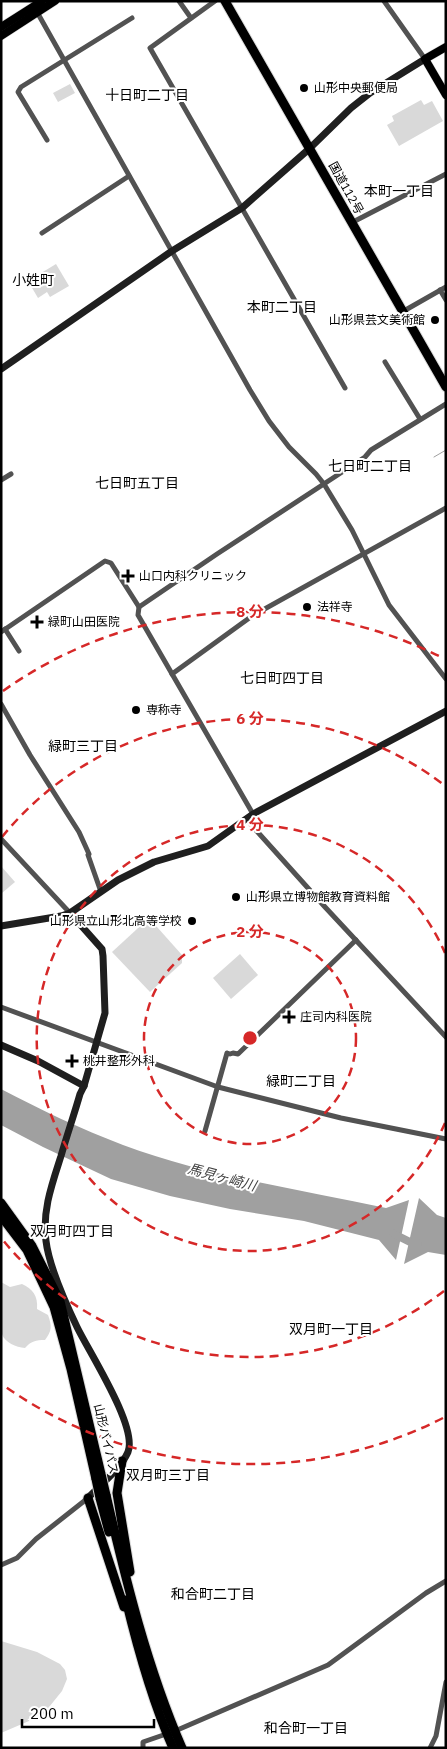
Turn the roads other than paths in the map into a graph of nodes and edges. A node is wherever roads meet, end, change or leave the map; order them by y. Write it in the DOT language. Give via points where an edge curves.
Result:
graph roads {
  1 [pos="42,1"];
  2 [pos="55,1"];
  3 [pos="179,1"];
  4 [pos="215,1"];
  5 [pos="225,1"];
  6 [pos="384,1"];
  7 [pos="37,12"];
  8 [pos="132,18"];
  9 [pos="191,18"];
  10 [pos="1,27"];
  11 [pos="1,36"];
  12 [pos="446,47"];
  13 [pos="425,59"];
  14 [pos="64,60"];
  15 [pos="446,95"];
  16 [pos="47,140"];
  17 [pos="309,148"];
  18 [pos="446,174"];
  19 [pos="130,176"];
  20 [pos="242,208"];
  21 [pos="351,223"];
  22 [pos="42,233"];
  23 [pos="172,251"];
  24 [pos="446,287"];
  25 [pos="440,290"];
  26 [pos="446,300"];
  27 [pos="402,312"];
  28 [pos="385,362"];
  29 [pos="1,369"];
  30 [pos="446,387"];
  31 [pos="344,388"];
  32 [pos="446,404"];
  33 [pos="420,420"];
  34 [pos="11,474"];
  35 [pos="1,480"];
  36 [pos="324,484"];
  37 [pos="446,508"];
  38 [pos="364,554"];
  39 [pos="139,608"];
  40 [pos="3,631"];
  41 [pos="19,651"];
  42 [pos="172,674"];
  43 [pos="446,679"];
  44 [pos="1,704"];
  45 [pos="446,711"];
  46 [pos="253,814"];
  47 [pos="1,839"];
  48 [pos="101,892"];
  49 [pos="70,913"];
  50 [pos="1,926"];
  51 [pos="356,940"];
  52 [pos="1,1007"];
  53 [pos="446,1037"];
  54 [pos="97,1043"];
  55 [pos="1,1045"];
  56 [pos="84,1086"];
  57 [pos="218,1087"];
  58 [pos="205,1131"];
  59 [pos="446,1139"];
  60 [pos="1,1203"];
  61 [pos="1,1216"];
  62 [pos="122,1461"];
  63 [pos="99,1477"];
  64 [pos="88,1498"];
  65 [pos="1,1566"];
  66 [pos="446,1581"];
  67 [pos="138,1636"];
  68 [pos="446,1682"];
  69 [pos="171,1732"];
  70 [pos="142,1748"];
  71 [pos="173,1748"];
  72 [pos="182,1748"];
  73 [pos="430,1748"];
  1 -- 10 [label="main road"];
  2 -- 7 [label="main road"];
  3 -- 9 [label="street"];
  4 -- 9 [label="street"];
  5 -- 17 [label="highway, 国道112号"];
  6 -- 13 [label="street"];
  7 -- 11 [label="main road"];
  7 -- 14 [label="street"];
  8 -- 14 [label="street"];
  9 -- 20 [label="street" via="150,48"];
  12 -- 13 [label="main road"];
  13 -- 15 [label="main road"];
  13 -- 17 [label="street" via="370,93"];
  14 -- 16 [label="street" via="20,87 18,92"];
  14 -- 19 [label="street"];
  17 -- 20 [label="street"];
  17 -- 21 [label="highway, 国道112号"];
  18 -- 21 [label="street"];
  19 -- 22 [label="street"];
  19 -- 23 [label="street"];
  20 -- 23 [label="street"];
  20 -- 31 [label="street"];
  21 -- 27 [label="highway, 国道112号"];
  23 -- 29 [label="street"];
  23 -- 36 [label="street" via="269,421"];
  24 -- 25 [label="street"];
  25 -- 26 [label="street"];
  25 -- 27 [label="street"];
  27 -- 30 [label="highway, 国道112号"];
  28 -- 33 [label="street"];
  32 -- 33 [label="street"];
  33 -- 36 [label="street"];
  34 -- 35 [label="street"];
  36 -- 38 [label="street"];
  36 -- 39 [label="street"];
  37 -- 38 [label="street"];
  38 -- 42 [label="street" via="252,616"];
  38 -- 43 [label="street" via="389,605"];
  39 -- 40 [label="street" via="111,563 105,561"];
  39 -- 42 [label="street" via="138,614"];
  40 -- 41 [label="street"];
  42 -- 46 [label="street"];
  44 -- 48 [label="street" via="79,832"];
  45 -- 46 [label="street"];
  46 -- 48 [label="street" via="208,846 154,862"];
  46 -- 51 [label="street" via="254,828"];
  47 -- 49 [label="street"];
  48 -- 49 [label="street"];
  49 -- 50 [label="street"];
  49 -- 54 [label="street" via="102,949 105,1012"];
  51 -- 53 [label="street"];
  51 -- 57 [label="street" via="238,1054 227,1053"];
  52 -- 54 [label="street"];
  54 -- 56 [label="street"];
  54 -- 57 [label="street"];
  55 -- 56 [label="street"];
  56 -- 62 [label="street" via="47,1201 44,1221 46,1243 77,1327 108,1383 126,1428 130,1441"];
  57 -- 58 [label="street"];
  57 -- 59 [label="street" via="341,1118"];
  60 -- 63 [label="highway, 山形バイパス" via="32,1246 60,1301"];
  61 -- 63 [label="highway, 山形バイパス" via="26,1250 54,1307"];
  62 -- 64 [label="street"];
  62 -- 67 [label="highway" via="117,1493"];
  63 -- 67 [label="highway, 山形バイパス, bridge"];
  64 -- 65 [label="street" via="36,1539 30,1548"];
  64 -- 67 [label="highway"];
  66 -- 69 [label="street" via="328,1665"];
  67 -- 69 [label="highway, 山形バイパス"];
  68 -- 73 [label="street" via="439,1724"];
  69 -- 70 [label="street" via="143,1742"];
  69 -- 71 [label="highway, 山形バイパス"];
  69 -- 72 [label="highway, 山形バイパス"];
}
